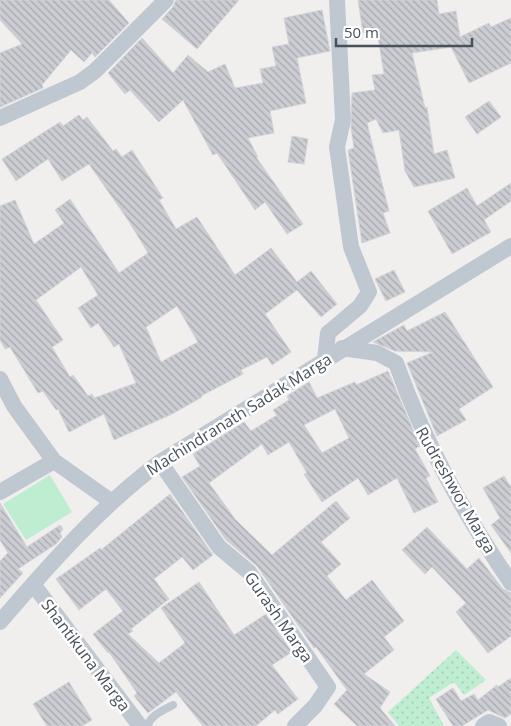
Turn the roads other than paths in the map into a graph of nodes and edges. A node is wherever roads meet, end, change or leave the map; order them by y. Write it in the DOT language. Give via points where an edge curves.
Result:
graph roads {
  1 [pos="166,0"];
  2 [pos="337,0"];
  3 [pos="0,118"];
  4 [pos="511,246"];
  5 [pos="342,348"];
  6 [pos="325,359"];
  7 [pos="0,379"];
  8 [pos="54,461"];
  9 [pos="160,462"];
  10 [pos="0,492"];
  11 [pos="112,502"];
  12 [pos="511,583"];
  13 [pos="33,584"];
  14 [pos="0,622"];
  15 [pos="173,705"];
  16 [pos="140,726"];
  17 [pos="148,726"];
  18 [pos="295,726"];
  19 [pos="483,726"];
  20 [pos="499,726"];
  1 -- 3 [label="street" via="80,82"];
  2 -- 6 [label="street" via="343,120 337,147 351,247 369,292 360,306 328,333"];
  4 -- 5 [label="street, Machindranath Sadak Marga"];
  5 -- 6 [label="street, Machindranath Sadak Marga"];
  5 -- 12 [label="street, Rudreshwor Marga" via="377,353 396,363 434,456"];
  6 -- 9 [label="street, Machindranath Sadak Marga"];
  7 -- 8 [label="street" via="14,406"];
  8 -- 10 [label="street"];
  8 -- 11 [label="street"];
  9 -- 11 [label="street, Machindranath Sadak Marga"];
  9 -- 18 [label="street, Gurash Marga" via="219,547 249,572 328,687"];
  11 -- 13 [label="street, Machindranath Sadak Marga"];
  13 -- 14 [label="street, Machindranath Sadak Marga"];
  13 -- 16 [label="street, Shantikuna Marga"];
  15 -- 17 [label="lane" via="149,721"];
  19 -- 20 [label="street" via="489,722"];
}
